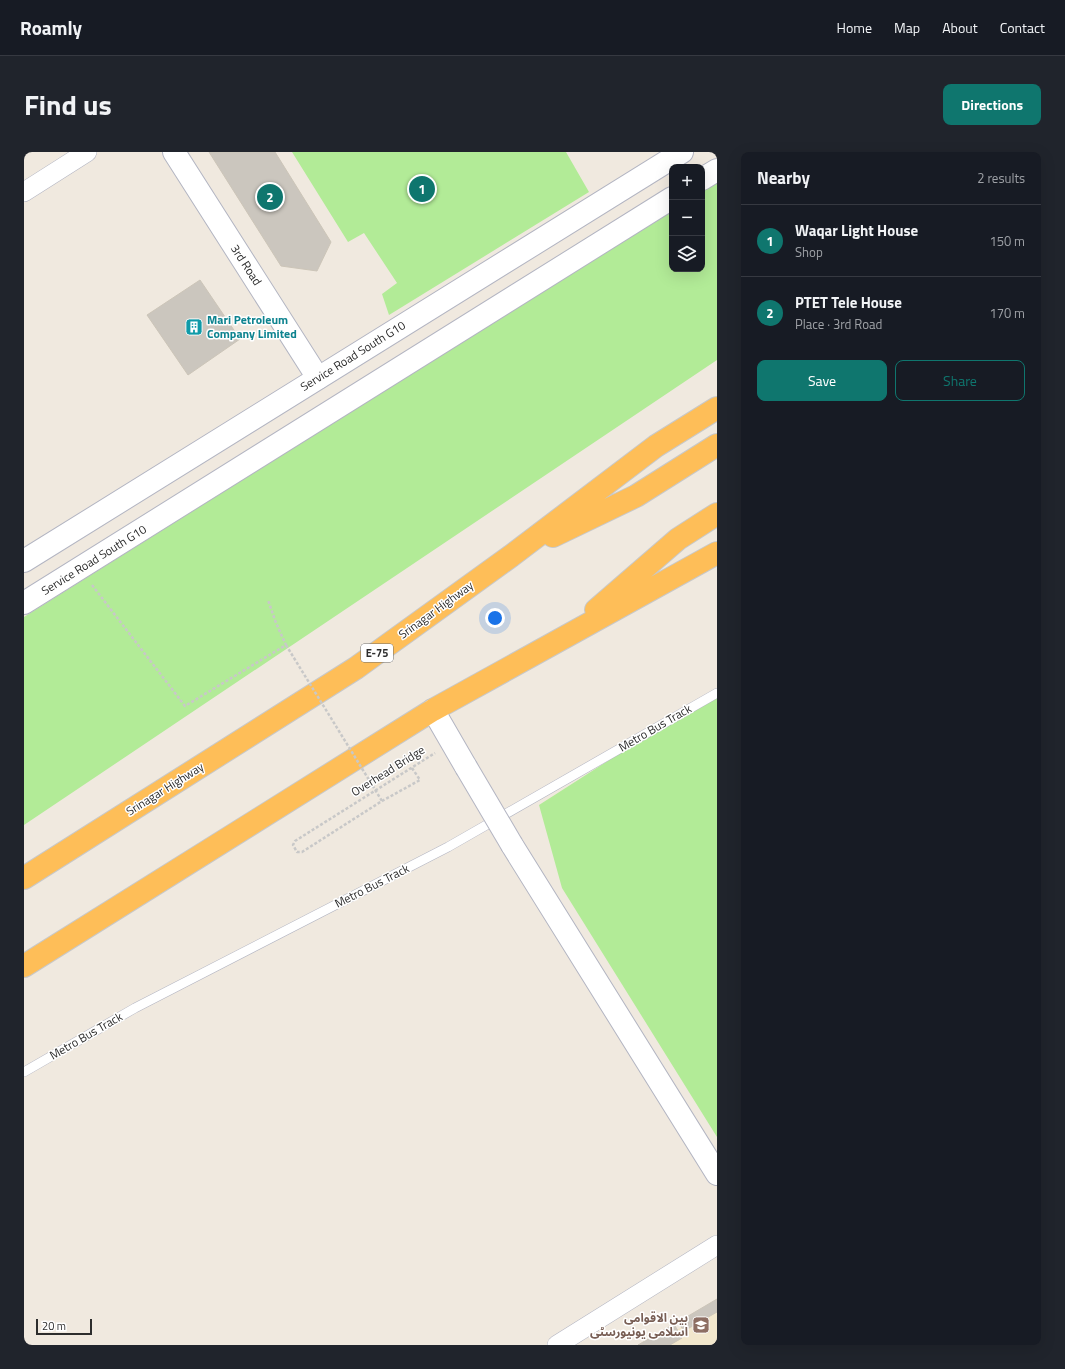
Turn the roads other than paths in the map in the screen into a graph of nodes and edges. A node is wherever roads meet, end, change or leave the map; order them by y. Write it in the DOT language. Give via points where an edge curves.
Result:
graph roads {
  1 [pos="87,152"];
  2 [pos="174,152"];
  3 [pos="683,157"];
  4 [pos="717,170"];
  5 [pos="705,177"];
  6 [pos="24,192"];
  7 [pos="669,200"];
  8 [pos="318,378"];
  9 [pos="717,408"];
  10 [pos="717,445"];
  11 [pos="717,514"];
  12 [pos="717,553"];
  13 [pos="511,556"];
  14 [pos="24,561"];
  15 [pos="24,603"];
  16 [pos="562,639"];
  17 [pos="717,693"];
  18 [pos="433,710"];
  19 [pos="24,878"];
  20 [pos="24,966"];
  21 [pos="24,1072"];
  22 [pos="717,1174"];
  23 [pos="717,1245"];
  24 [pos="557,1345"];
  1 -- 6 [label="street"];
  2 -- 8 [label="main road, 3rd Road"];
  3 -- 8 [label="main road, Service Road South G10"];
  4 -- 5 [label="main road"];
  7 -- 15 [label="main road, Service Road South G10"];
  8 -- 14 [label="main road, Service Road South G10"];
  9 -- 13 [label="highway, Srinagar Highway / E-75" via="656,446"];
  10 -- 13 [label="highway" via="636,496"];
  11 -- 16 [label="highway" via="678,538"];
  12 -- 16 [label="highway"];
  13 -- 19 [label="highway, Srinagar Highway / E-75" via="356,668"];
  16 -- 18 [label="highway"];
  17 -- 21 [label="lane, Metro Bus Track" via="448,847 134,1008"];
  18 -- 20 [label="highway"];
  18 -- 22 [label="main road, bridge" via="512,845"];
  23 -- 24 [label="street"];
}
